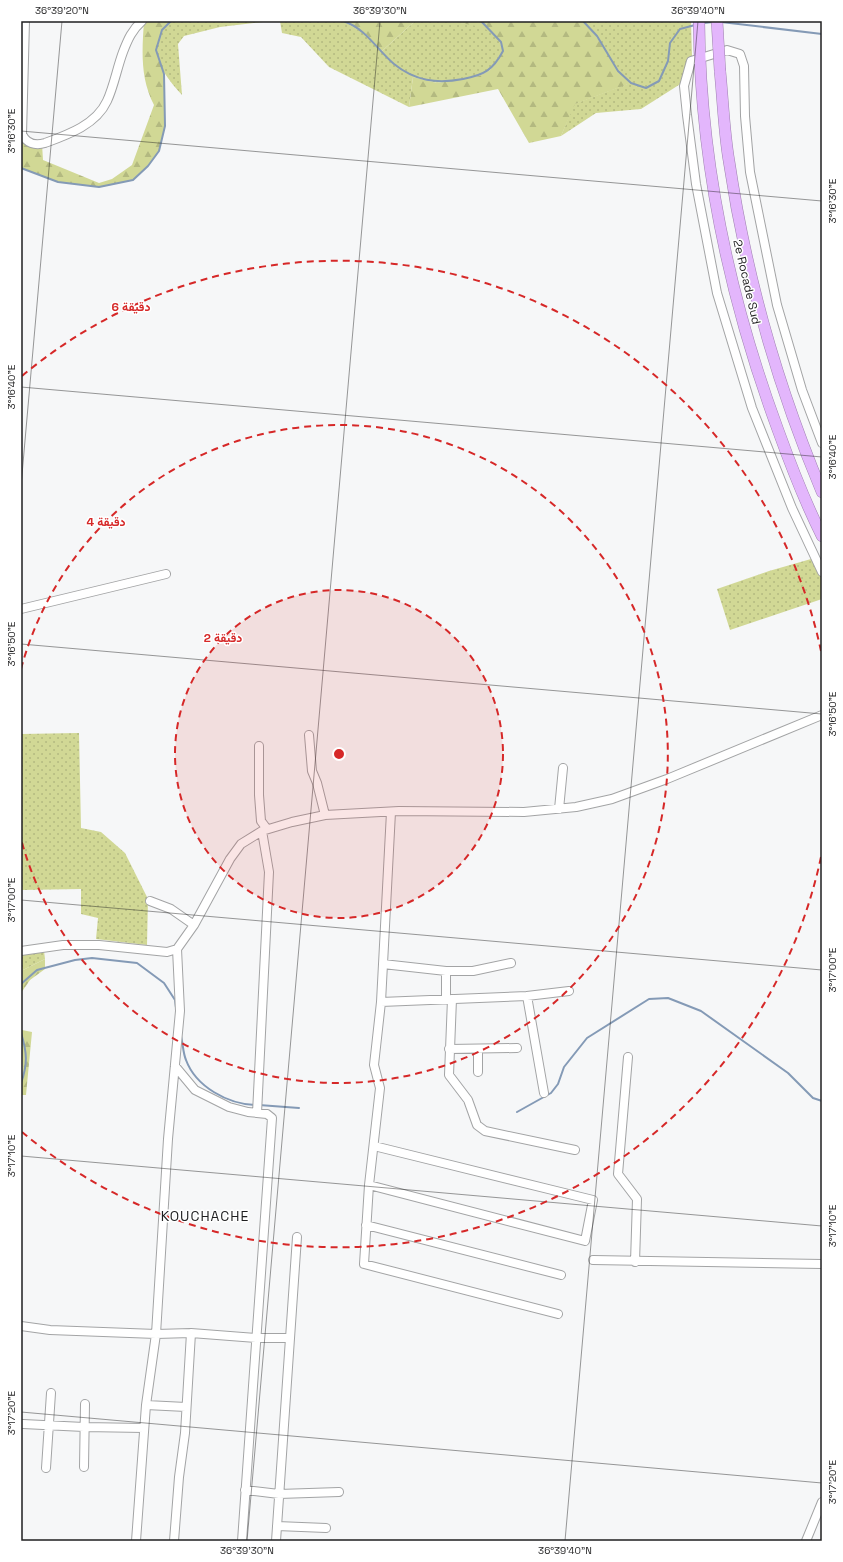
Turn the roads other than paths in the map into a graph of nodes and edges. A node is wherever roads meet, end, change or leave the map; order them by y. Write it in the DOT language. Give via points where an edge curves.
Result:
graph roads {
  1 [pos="25,21"];
  2 [pos="142,21"];
  3 [pos="699,21"];
  4 [pos="717,21"];
  5 [pos="700,53"];
  6 [pos="822,443"];
  7 [pos="822,492"];
  8 [pos="822,536"];
  9 [pos="822,572"];
  10 [pos="166,574"];
  11 [pos="21,609"];
  12 [pos="822,715"];
  13 [pos="309,735"];
  14 [pos="259,746"];
  15 [pos="563,768"];
  16 [pos="559,809"];
  17 [pos="391,812"];
  18 [pos="325,815"];
  19 [pos="265,830"];
  20 [pos="150,901"];
  21 [pos="194,925"];
  22 [pos="177,949"];
  23 [pos="21,951"];
  24 [pos="511,963"];
  25 [pos="383,964"];
  26 [pos="446,971"];
  27 [pos="569,990"];
  28 [pos="527,996"];
  29 [pos="449,999"];
  30 [pos="381,1002"];
  31 [pos="517,1048"];
  32 [pos="449,1049"];
  33 [pos="478,1049"];
  34 [pos="628,1057"];
  35 [pos="175,1066"];
  36 [pos="478,1072"];
  37 [pos="544,1093"];
  38 [pos="257,1113"];
  39 [pos="374,1146"];
  40 [pos="575,1150"];
  41 [pos="369,1185"];
  42 [pos="366,1224"];
  43 [pos="297,1237"];
  44 [pos="593,1260"];
  45 [pos="635,1262"];
  46 [pos="822,1264"];
  47 [pos="560,1276"];
  48 [pos="558,1314"];
  49 [pos="21,1326"];
  50 [pos="191,1333"];
  51 [pos="156,1334"];
  52 [pos="256,1338"];
  53 [pos="290,1338"];
  54 [pos="51,1393"];
  55 [pos="84,1404"];
  56 [pos="146,1405"];
  57 [pos="186,1407"];
  58 [pos="23,1424"];
  59 [pos="49,1426"];
  60 [pos="84,1428"];
  61 [pos="144,1428"];
  62 [pos="84,1467"];
  63 [pos="46,1468"];
  64 [pos="245,1490"];
  65 [pos="339,1492"];
  66 [pos="279,1494"];
  67 [pos="822,1502"];
  68 [pos="277,1526"];
  69 [pos="326,1528"];
  70 [pos="136,1541"];
  71 [pos="174,1541"];
  72 [pos="242,1541"];
  73 [pos="276,1541"];
  74 [pos="806,1541"];
  1 -- 2 [label="street" via="22,134 24,140 29,143 42,144 71,134 100,113 107,102 132,30"];
  3 -- 5 [label="highway, 2e Rocade Sud"];
  4 -- 7 [label="highway, 2e Rocade Sud, bridge" via="729,160 749,271 776,371"];
  5 -- 6 [label="street" via="727,50 740,54 744,66 750,172 777,305 802,390"];
  5 -- 8 [label="highway, 2e Rocade Sud" via="708,152 716,203 748,345 794,474"];
  5 -- 9 [label="street" via="691,60 684,86 696,184 716,294 752,408 792,508"];
  10 -- 11 [label="street"];
  12 -- 16 [label="street" via="612,799"];
  13 -- 18 [label="street" via="310,759"];
  14 -- 19 [label="street" via="260,821"];
  15 -- 16 [label="street"];
  16 -- 17 [label="street" via="524,812"];
  17 -- 18 [label="street"];
  17 -- 25 [label="street"];
  18 -- 19 [label="street"];
  19 -- 21 [label="street" via="241,844"];
  19 -- 38 [label="street" via="269,872"];
  20 -- 21 [label="street" via="171,910"];
  21 -- 22 [label="street"];
  22 -- 23 [label="street" via="167,952 100,944 63,945"];
  22 -- 35 [label="street" via="180,1011"];
  24 -- 26 [label="street" via="473,970"];
  25 -- 26 [label="street"];
  25 -- 30 [label="street"];
  26 -- 29 [label="street"];
  27 -- 28 [label="street"];
  28 -- 29 [label="street"];
  28 -- 37 [label="street"];
  29 -- 30 [label="street"];
  29 -- 32 [label="street"];
  30 -- 39 [label="street" via="374,1065 380,1088"];
  31 -- 33 [label="street"];
  32 -- 33 [label="street"];
  32 -- 40 [label="street" via="449,1075 468,1100 480,1128"];
  33 -- 36 [label="street"];
  34 -- 45 [label="street" via="618,1174 637,1199"];
  35 -- 38 [label="street" via="195,1090 229,1107"];
  35 -- 51 [label="street"];
  38 -- 52 [label="street" via="267,1114 272,1118"];
  39 -- 41 [label="street"];
  39 -- 41 [label="street" via="593,1200 585,1241"];
  41 -- 42 [label="street"];
  42 -- 47 [label="street"];
  42 -- 48 [label="street" via="364,1264"];
  43 -- 53 [label="street"];
  44 -- 45 [label="street"];
  45 -- 46 [label="street"];
  49 -- 51 [label="street" via="50,1330"];
  50 -- 51 [label="street"];
  50 -- 52 [label="street"];
  50 -- 57 [label="street"];
  51 -- 56 [label="street"];
  52 -- 53 [label="street"];
  52 -- 64 [label="street"];
  53 -- 66 [label="street"];
  54 -- 59 [label="street"];
  55 -- 60 [label="street"];
  56 -- 57 [label="street"];
  56 -- 61 [label="street"];
  57 -- 71 [label="street"];
  58 -- 59 [label="street"];
  59 -- 60 [label="street"];
  59 -- 63 [label="street"];
  60 -- 61 [label="street"];
  60 -- 62 [label="street"];
  61 -- 70 [label="street"];
  64 -- 66 [label="street"];
  64 -- 72 [label="street"];
  65 -- 66 [label="street"];
  66 -- 68 [label="street"];
  67 -- 74 [label="street"];
  68 -- 69 [label="street"];
  68 -- 73 [label="street"];
}
